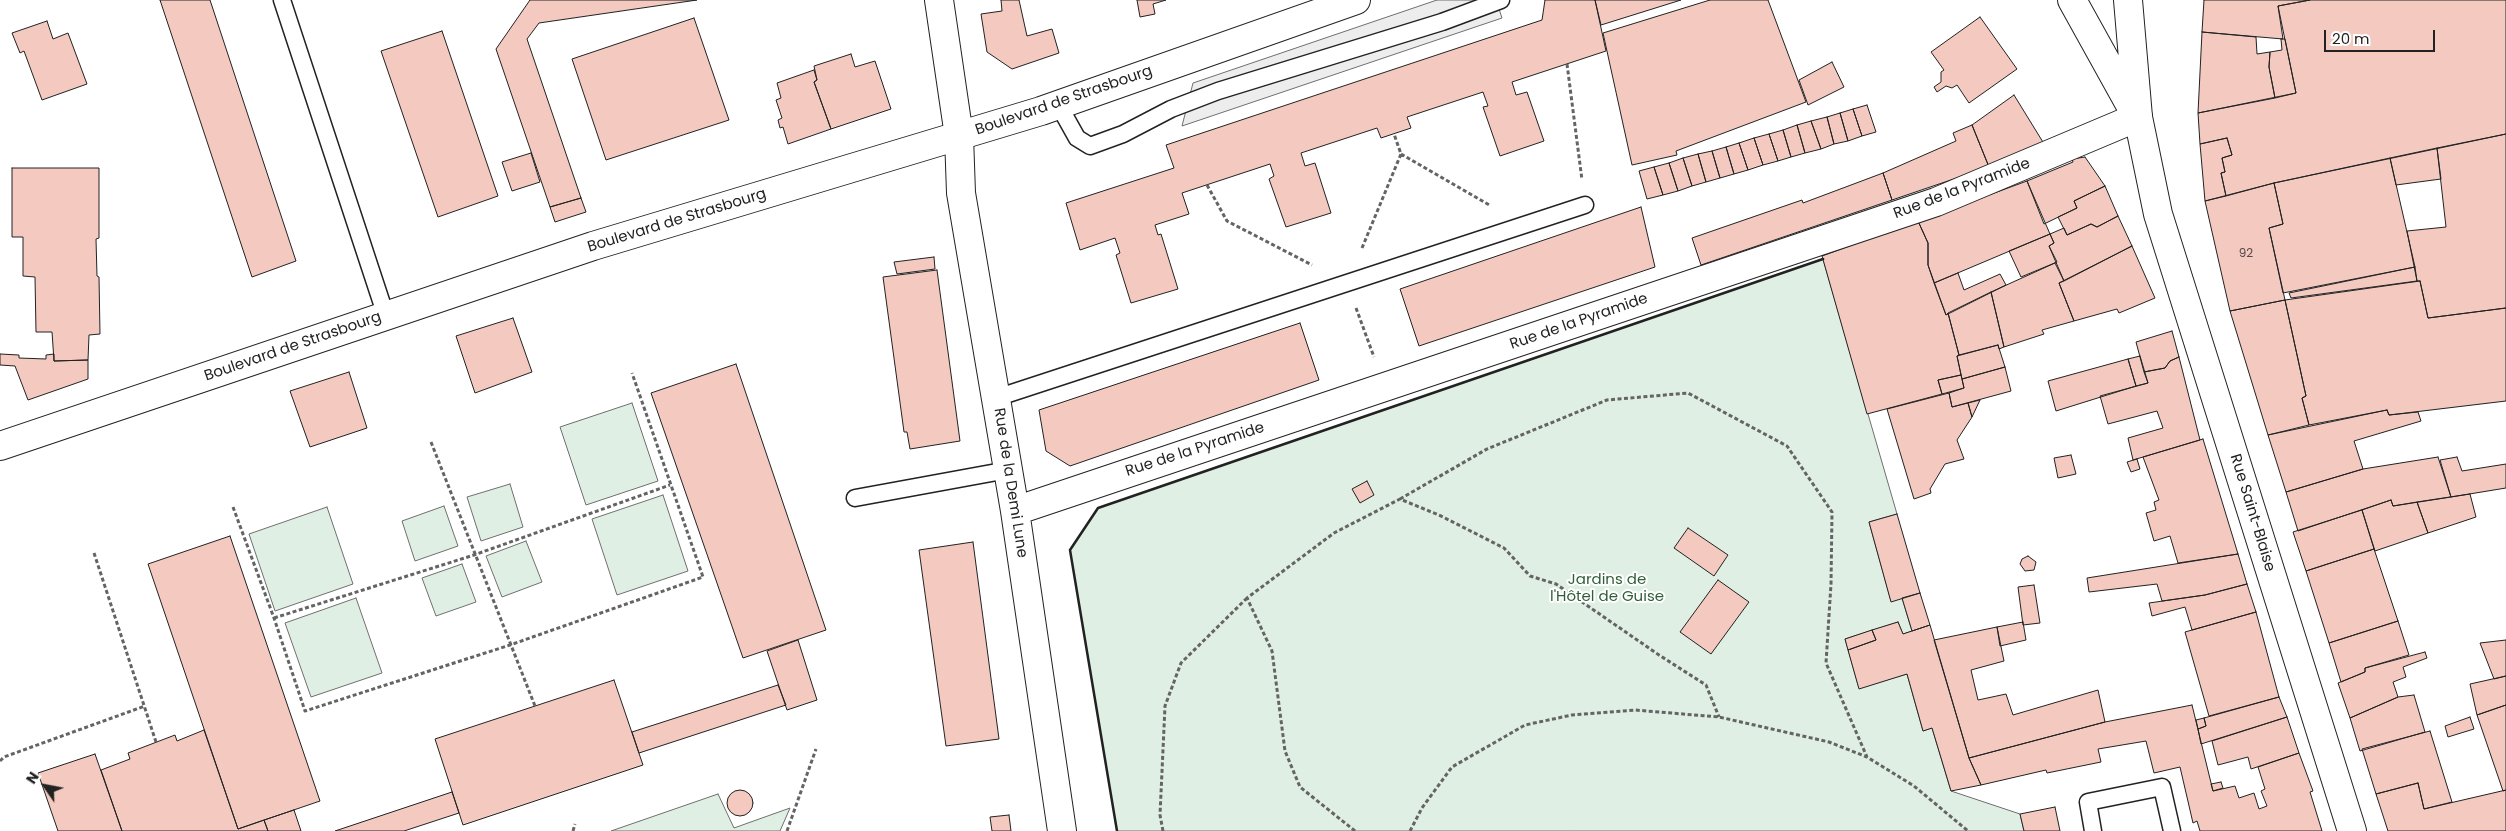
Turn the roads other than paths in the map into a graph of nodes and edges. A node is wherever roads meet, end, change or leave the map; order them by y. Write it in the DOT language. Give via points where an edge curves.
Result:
graph roads {
  1 [pos="282,0"];
  2 [pos="939,0"];
  3 [pos="1356,0"];
  4 [pos="1501,0"];
  5 [pos="2072,0"];
  6 [pos="2128,0"];
  7 [pos="1058,104"];
  8 [pos="2138,118"];
  9 [pos="959,136"];
  10 [pos="1585,205"];
  11 [pos="386,316"];
  12 [pos="996,398"];
  13 [pos="0,446"];
  14 [pos="1008,470"];
  15 [pos="855,498"];
  16 [pos="1015,511"];
  17 [pos="1062,831"];
  18 [pos="2093,831"];
  19 [pos="2172,831"];
  20 [pos="2352,831"];
  1 -- 11 [label="lane"];
  2 -- 9 [label="street, Rue de la Demi Lune"];
  3 -- 7 [label="street, Boulevard de Strasbourg"];
  4 -- 7 [label="lane" via="1442,22 1218,91 1090,146 1077,138"];
  5 -- 8 [label="street"];
  6 -- 8 [label="street"];
  7 -- 9 [label="street, Boulevard de Strasbourg"];
  8 -- 16 [label="street, Rue de la Pyramide" via="1936,202"];
  8 -- 20 [label="street, Rue Saint-Blaise" via="2158,214"];
  9 -- 11 [label="street, Boulevard de Strasbourg" via="592,246"];
  9 -- 12 [label="street, Rue de la Demi Lune" via="961,194"];
  10 -- 12 [label="lane"];
  11 -- 13 [label="street, Boulevard de Strasbourg"];
  12 -- 14 [label="street, Rue de la Demi Lune"];
  14 -- 15 [label="lane"];
  14 -- 16 [label="street, Rue de la Demi Lune"];
  16 -- 17 [label="street, Rue de la Demi Lune"];
  18 -- 19 [label="lane" via="2088,802 2162,787"];
}
